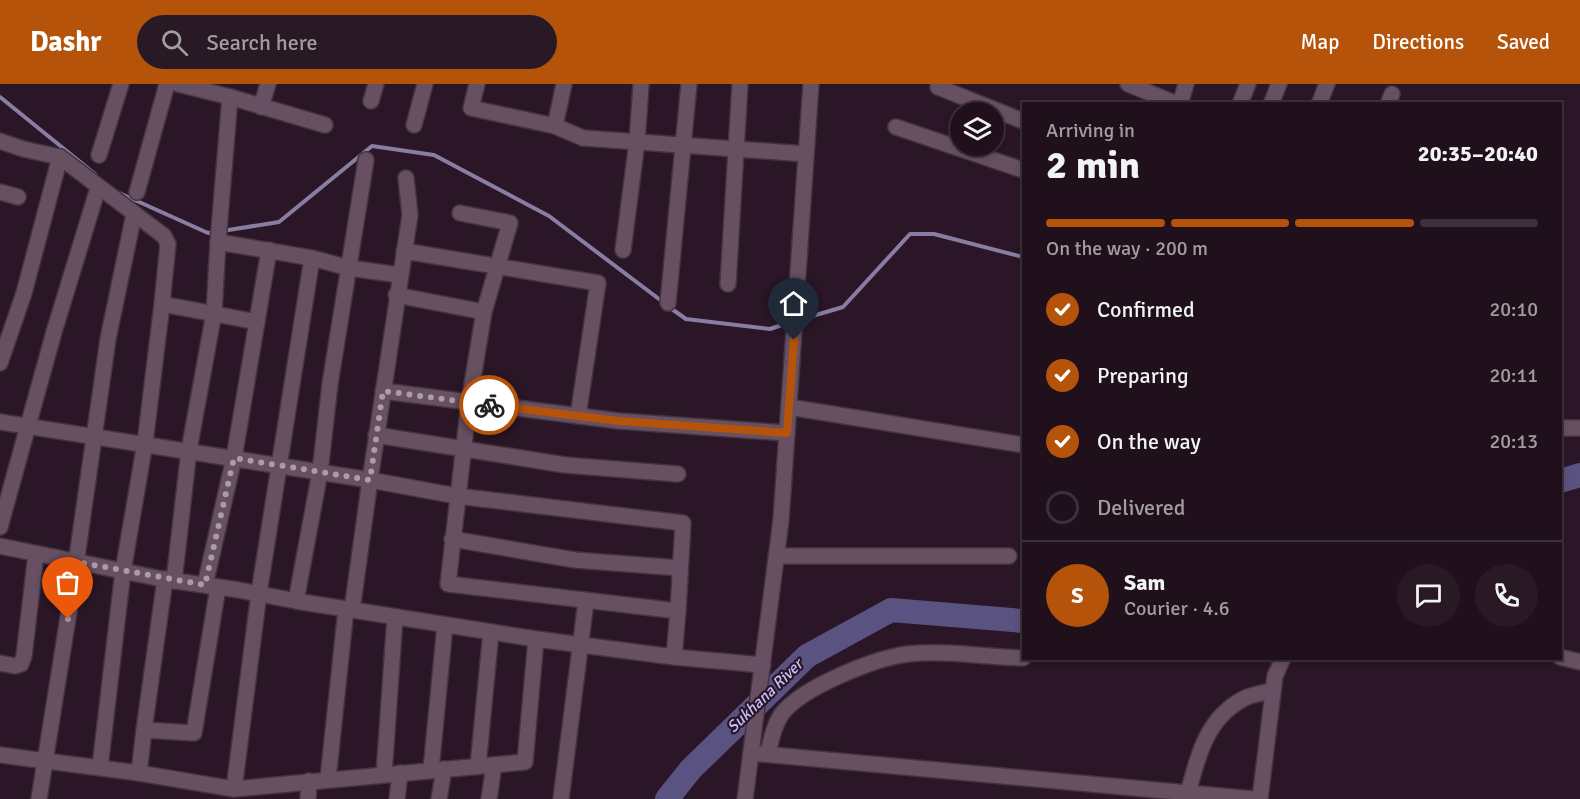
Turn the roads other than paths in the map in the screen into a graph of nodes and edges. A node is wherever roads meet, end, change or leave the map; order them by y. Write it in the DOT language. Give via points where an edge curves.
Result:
graph roads {
  1 [pos="121,84"];
  2 [pos="167,84"];
  3 [pos="178,84"];
  4 [pos="268,84"];
  5 [pos="376,84"];
  6 [pos="425,84"];
  7 [pos="477,84"];
  8 [pos="564,84"];
  9 [pos="641,84"];
  10 [pos="689,84"];
  11 [pos="740,84"];
  12 [pos="811,84"];
  13 [pos="940,84"];
  14 [pos="1128,84"];
  15 [pos="1186,84"];
  16 [pos="1248,84"];
  17 [pos="1279,84"];
  18 [pos="1327,84"];
  19 [pos="230,97"];
  20 [pos="371,101"];
  21 [pos="1173,102"];
  22 [pos="1179,102"];
  23 [pos="1241,102"];
  24 [pos="1272,102"];
  25 [pos="1320,102"];
  26 [pos="261,106"];
  27 [pos="1022,121"];
  28 [pos="325,125"];
  29 [pos="414,125"];
  30 [pos="555,126"];
  31 [pos="896,127"];
  32 [pos="0,141"];
  33 [pos="637,142"];
  34 [pos="684,145"];
  35 [pos="736,149"];
  36 [pos="806,154"];
  37 [pos="99,155"];
  38 [pos="60,157"];
  39 [pos="366,160"];
  40 [pos="1022,170"];
  41 [pos="406,178"];
  42 [pos="98,188"];
  43 [pos="0,192"];
  44 [pos="137,192"];
  45 [pos="18,197"];
  46 [pos="460,213"];
  47 [pos="134,214"];
  48 [pos="218,242"];
  49 [pos="269,250"];
  50 [pos="623,250"];
  51 [pos="404,251"];
  52 [pos="312,258"];
  53 [pos="496,267"];
  54 [pos="349,268"];
  55 [pos="400,275"];
  56 [pos="728,284"];
  57 [pos="396,295"];
  58 [pos="668,303"];
  59 [pos="162,304"];
  60 [pos="484,312"];
  61 [pos="214,313"];
  62 [pos="257,322"];
  63 [pos="0,363"];
  64 [pos="383,391"];
  65 [pos="469,402"];
  66 [pos="789,407"];
  67 [pos="578,416"];
  68 [pos="0,422"];
  69 [pos="27,427"];
  70 [pos="1562,428"];
  71 [pos="1580,428"];
  72 [pos="787,433"];
  73 [pos="376,435"];
  74 [pos="96,436"];
  75 [pos="145,443"];
  76 [pos="1022,445"];
  77 [pos="463,449"];
  78 [pos="189,450"];
  79 [pos="234,458"];
  80 [pos="278,465"];
  81 [pos="320,472"];
  82 [pos="678,474"];
  83 [pos="370,480"];
  84 [pos="457,496"];
  85 [pos="0,527"];
  86 [pos="452,539"];
  87 [pos="0,546"];
  88 [pos="36,554"];
  89 [pos="776,556"];
  90 [pos="1009,556"];
  91 [pos="77,562"];
  92 [pos="680,568"];
  93 [pos="123,571"];
  94 [pos="169,580"];
  95 [pos="212,586"];
  96 [pos="259,593"];
  97 [pos="296,601"];
  98 [pos="586,601"];
  99 [pos="349,609"];
  100 [pos="678,611"];
  101 [pos="395,617"];
  102 [pos="445,624"];
  103 [pos="490,632"];
  104 [pos="536,639"];
  105 [pos="581,644"];
  106 [pos="674,657"];
  107 [pos="1022,658"];
  108 [pos="1562,658"];
  109 [pos="1282,660"];
  110 [pos="1580,662"];
  111 [pos="0,663"];
  112 [pos="763,665"];
  113 [pos="1273,690"];
  114 [pos="144,730"];
  115 [pos="751,753"];
  116 [pos="768,754"];
  117 [pos="0,755"];
  118 [pos="45,762"];
  119 [pos="486,765"];
  120 [pos="100,767"];
  121 [pos="437,770"];
  122 [pos="139,773"];
  123 [pos="400,773"];
  124 [pos="384,774"];
  125 [pos="328,779"];
  126 [pos="309,781"];
  127 [pos="234,789"];
  128 [pos="1188,793"];
  129 [pos="39,799"];
  130 [pos="309,799"];
  131 [pos="397,799"];
  132 [pos="439,799"];
  133 [pos="489,799"];
  134 [pos="561,799"];
  135 [pos="745,799"];
  136 [pos="1254,799"];
  137 [pos="1260,799"];
  1 -- 37 [label="street"];
  2 -- 44 [label="street"];
  3 -- 19 [label="street"];
  4 -- 26 [label="street"];
  5 -- 20 [label="street"];
  6 -- 29 [label="street"];
  7 -- 30 [label="street" via="471,108"];
  8 -- 30 [label="street"];
  9 -- 33 [label="street"];
  10 -- 34 [label="street"];
  11 -- 35 [label="street"];
  12 -- 36 [label="street"];
  13 -- 27 [label="street" via="938,87"];
  14 -- 21 [label="street"];
  15 -- 22 [label="street"];
  16 -- 23 [label="street"];
  17 -- 24 [label="street"];
  18 -- 25 [label="street"];
  19 -- 26 [label="street"];
  19 -- 48 [label="street"];
  26 -- 28 [label="street"];
  30 -- 33 [label="street" via="583,138"];
  31 -- 40 [label="street"];
  32 -- 38 [label="street"];
  33 -- 34 [label="street"];
  33 -- 50 [label="street"];
  34 -- 35 [label="street"];
  34 -- 58 [label="street"];
  35 -- 36 [label="street"];
  35 -- 56 [label="street"];
  36 -- 66 [label="street"];
  38 -- 42 [label="street"];
  38 -- 63 [label="street" via="24,292"];
  39 -- 54 [label="street"];
  41 -- 51 [label="street" via="410,215"];
  42 -- 47 [label="street"];
  42 -- 69 [label="street"];
  43 -- 45 [label="street"];
  46 -- 53 [label="street" via="510,223"];
  47 -- 59 [label="street" via="164,236 168,244"];
  47 -- 74 [label="street" via="108,339"];
  48 -- 49 [label="street"];
  48 -- 61 [label="street"];
  49 -- 52 [label="street"];
  49 -- 62 [label="street"];
  51 -- 53 [label="street"];
  51 -- 55 [label="street"];
  52 -- 54 [label="street"];
  52 -- 80 [label="street"];
  53 -- 60 [label="street"];
  53 -- 67 [label="street" via="598,283"];
  54 -- 55 [label="street"];
  54 -- 81 [label="street"];
  55 -- 57 [label="street"];
  57 -- 60 [label="street"];
  57 -- 64 [label="street"];
  59 -- 61 [label="street"];
  59 -- 75 [label="street"];
  60 -- 65 [label="street"];
  61 -- 62 [label="street"];
  61 -- 78 [label="street"];
  62 -- 79 [label="street"];
  64 -- 65 [label="street"];
  64 -- 73 [label="street"];
  65 -- 67 [label="street"];
  65 -- 77 [label="street"];
  66 -- 72 [label="street"];
  66 -- 76 [label="street"];
  67 -- 72 [label="street"];
  68 -- 69 [label="street"];
  69 -- 74 [label="street"];
  69 -- 85 [label="street"];
  70 -- 71 [label="street"];
  72 -- 89 [label="street"];
  73 -- 77 [label="street"];
  73 -- 83 [label="street"];
  74 -- 75 [label="street"];
  74 -- 91 [label="street"];
  75 -- 78 [label="street"];
  75 -- 93 [label="street"];
  77 -- 82 [label="street" via="591,468"];
  77 -- 84 [label="street"];
  78 -- 79 [label="street"];
  78 -- 94 [label="street"];
  79 -- 80 [label="street"];
  79 -- 95 [label="street"];
  80 -- 81 [label="street"];
  80 -- 96 [label="street"];
  81 -- 83 [label="street"];
  81 -- 97 [label="street"];
  83 -- 84 [label="street"];
  83 -- 99 [label="street"];
  84 -- 86 [label="street"];
  84 -- 92 [label="street" via="683,523"];
  86 -- 92 [label="street" via="575,560"];
  86 -- 98 [label="street" via="448,584"];
  87 -- 88 [label="street"];
  88 -- 91 [label="street"];
  88 -- 111 [label="street" via="24,656 21,664 15,666"];
  89 -- 90 [label="street"];
  89 -- 112 [label="street"];
  91 -- 93 [label="street"];
  91 -- 118 [label="street"];
  92 -- 100 [label="street"];
  93 -- 94 [label="street"];
  93 -- 120 [label="street"];
  94 -- 95 [label="street"];
  94 -- 114 [label="street"];
  95 -- 96 [label="street"];
  95 -- 114 [label="street" via="194,733"];
  96 -- 97 [label="street"];
  96 -- 127 [label="street"];
  97 -- 99 [label="street"];
  98 -- 100 [label="street"];
  98 -- 105 [label="street"];
  99 -- 101 [label="street"];
  99 -- 125 [label="street"];
  100 -- 106 [label="street"];
  101 -- 102 [label="street"];
  101 -- 124 [label="street"];
  102 -- 103 [label="street"];
  102 -- 121 [label="street"];
  103 -- 104 [label="street"];
  103 -- 119 [label="street"];
  104 -- 105 [label="street"];
  104 -- 119 [label="street" via="525,762"];
  105 -- 106 [label="street"];
  105 -- 134 [label="street"];
  106 -- 112 [label="street"];
  107 -- 116 [label="street" via="938,652 907,654 854,669 787,708 776,724"];
  108 -- 110 [label="street"];
  109 -- 113 [label="street"];
  112 -- 115 [label="street"];
  113 -- 128 [label="street" via="1232,705 1219,717 1199,751"];
  113 -- 137 [label="street"];
  114 -- 122 [label="street"];
  115 -- 116 [label="street"];
  115 -- 135 [label="street"];
  116 -- 128 [label="street"];
  117 -- 118 [label="street"];
  118 -- 120 [label="street"];
  118 -- 129 [label="street"];
  119 -- 121 [label="street"];
  119 -- 133 [label="street"];
  120 -- 122 [label="street"];
  121 -- 123 [label="street"];
  121 -- 132 [label="street"];
  122 -- 127 [label="street"];
  123 -- 124 [label="street"];
  123 -- 131 [label="street"];
  124 -- 125 [label="street"];
  125 -- 126 [label="street"];
  126 -- 127 [label="street"];
  126 -- 130 [label="street"];
  128 -- 136 [label="street"];
}
